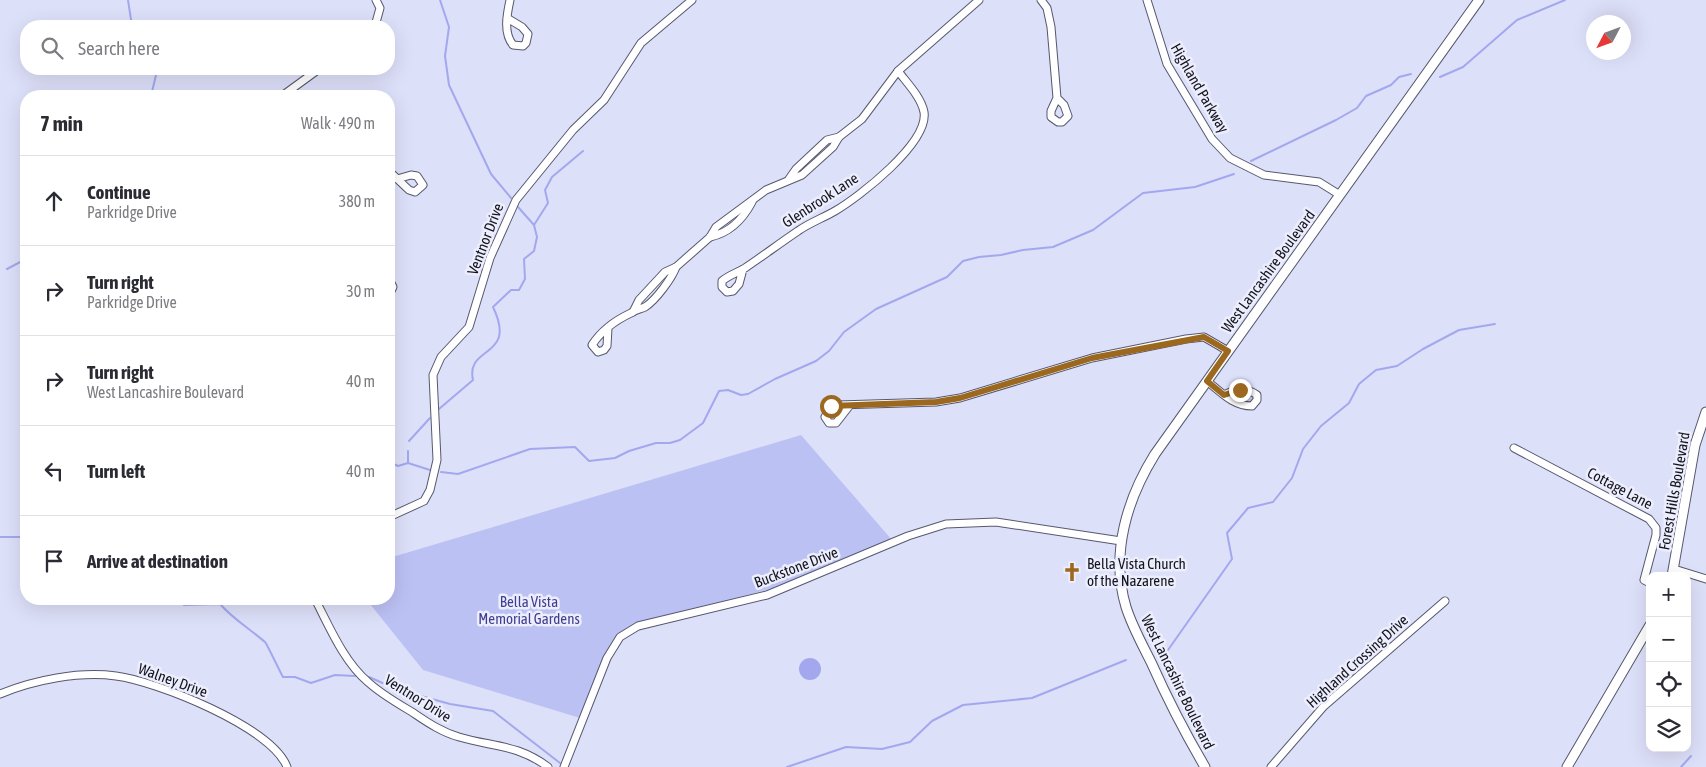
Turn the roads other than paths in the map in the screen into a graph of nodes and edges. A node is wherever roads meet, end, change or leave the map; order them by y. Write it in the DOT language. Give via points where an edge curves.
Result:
graph roads {
  1 [pos="376,0"];
  2 [pos="510,0"];
  3 [pos="692,0"];
  4 [pos="979,0"];
  5 [pos="1041,0"];
  6 [pos="1147,0"];
  7 [pos="1479,0"];
  8 [pos="507,18"];
  9 [pos="377,20"];
  10 [pos="898,71"];
  11 [pos="311,75"];
  12 [pos="290,90"];
  13 [pos="1057,98"];
  14 [pos="1340,195"];
  15 [pos="743,269"];
  16 [pos="608,328"];
  17 [pos="1228,351"];
  18 [pos="1207,381"];
  19 [pos="1224,395"];
  20 [pos="850,405"];
  21 [pos="1706,412"];
  22 [pos="1514,448"];
  23 [pos="395,514"];
  24 [pos="1121,541"];
  25 [pos="1646,572"];
  26 [pos="1673,572"];
  27 [pos="1691,576"];
  28 [pos="1706,579"];
  29 [pos="1446,601"];
  30 [pos="318,605"];
  31 [pos="1646,633"];
  32 [pos="0,694"];
  33 [pos="287,767"];
  34 [pos="548,767"];
  35 [pos="564,767"];
  36 [pos="1205,767"];
  37 [pos="1271,767"];
  38 [pos="1567,767"];
  1 -- 9 [label="street" via="380,8"];
  2 -- 8 [label="street"];
  3 -- 23 [label="street, Ventnor Drive" via="641,43 604,100 573,130 516,200 490,258 469,327 441,357 433,375 437,460 430,490 424,500"];
  4 -- 10 [label="street"];
  5 -- 13 [label="street" via="1047,8 1051,27"];
  6 -- 14 [label="street, Highland Parkway" via="1167,64 1212,139 1230,158 1264,175 1319,182"];
  7 -- 14 [label="main road, West Lancashire Boulevard"];
  10 -- 15 [label="street, Glenbrook Lane" via="920,100 924,114 923,125 902,156 835,211 800,229"];
  10 -- 16 [label="street" via="862,119 839,137 802,175 766,190 740,208 676,267 664,272 638,300 633,312"];
  11 -- 12 [label="street"];
  14 -- 17 [label="main road, West Lancashire Boulevard"];
  17 -- 18 [label="main road, West Lancashire Boulevard"];
  17 -- 20 [label="street" via="1204,337 1186,339 1092,358 960,398"];
  18 -- 19 [label="street"];
  18 -- 24 [label="main road, West Lancashire Boulevard" via="1142,475 1130,502"];
  21 -- 26 [label="main road, Forest Hills Boulevard" via="1695,445"];
  22 -- 25 [label="street, Cottage Lane" via="1649,519 1656,528 1656,535"];
  24 -- 35 [label="street, Buckstone Drive" via="996,522 946,524 916,533 767,595 638,626 620,637 607,658"];
  24 -- 36 [label="main road, West Lancashire Boulevard" via="1126,606 1162,688"];
  27 -- 28 [label="street"];
  29 -- 37 [label="street, Highland Crossing Drive" via="1324,706"];
  30 -- 34 [label="street, Ventnor Drive" via="352,664 379,691 439,729 459,737 517,750"];
  31 -- 38 [label="main road"];
  32 -- 33 [label="street, Walney Drive" via="52,679 90,675 142,682 233,720 259,736"];
}
